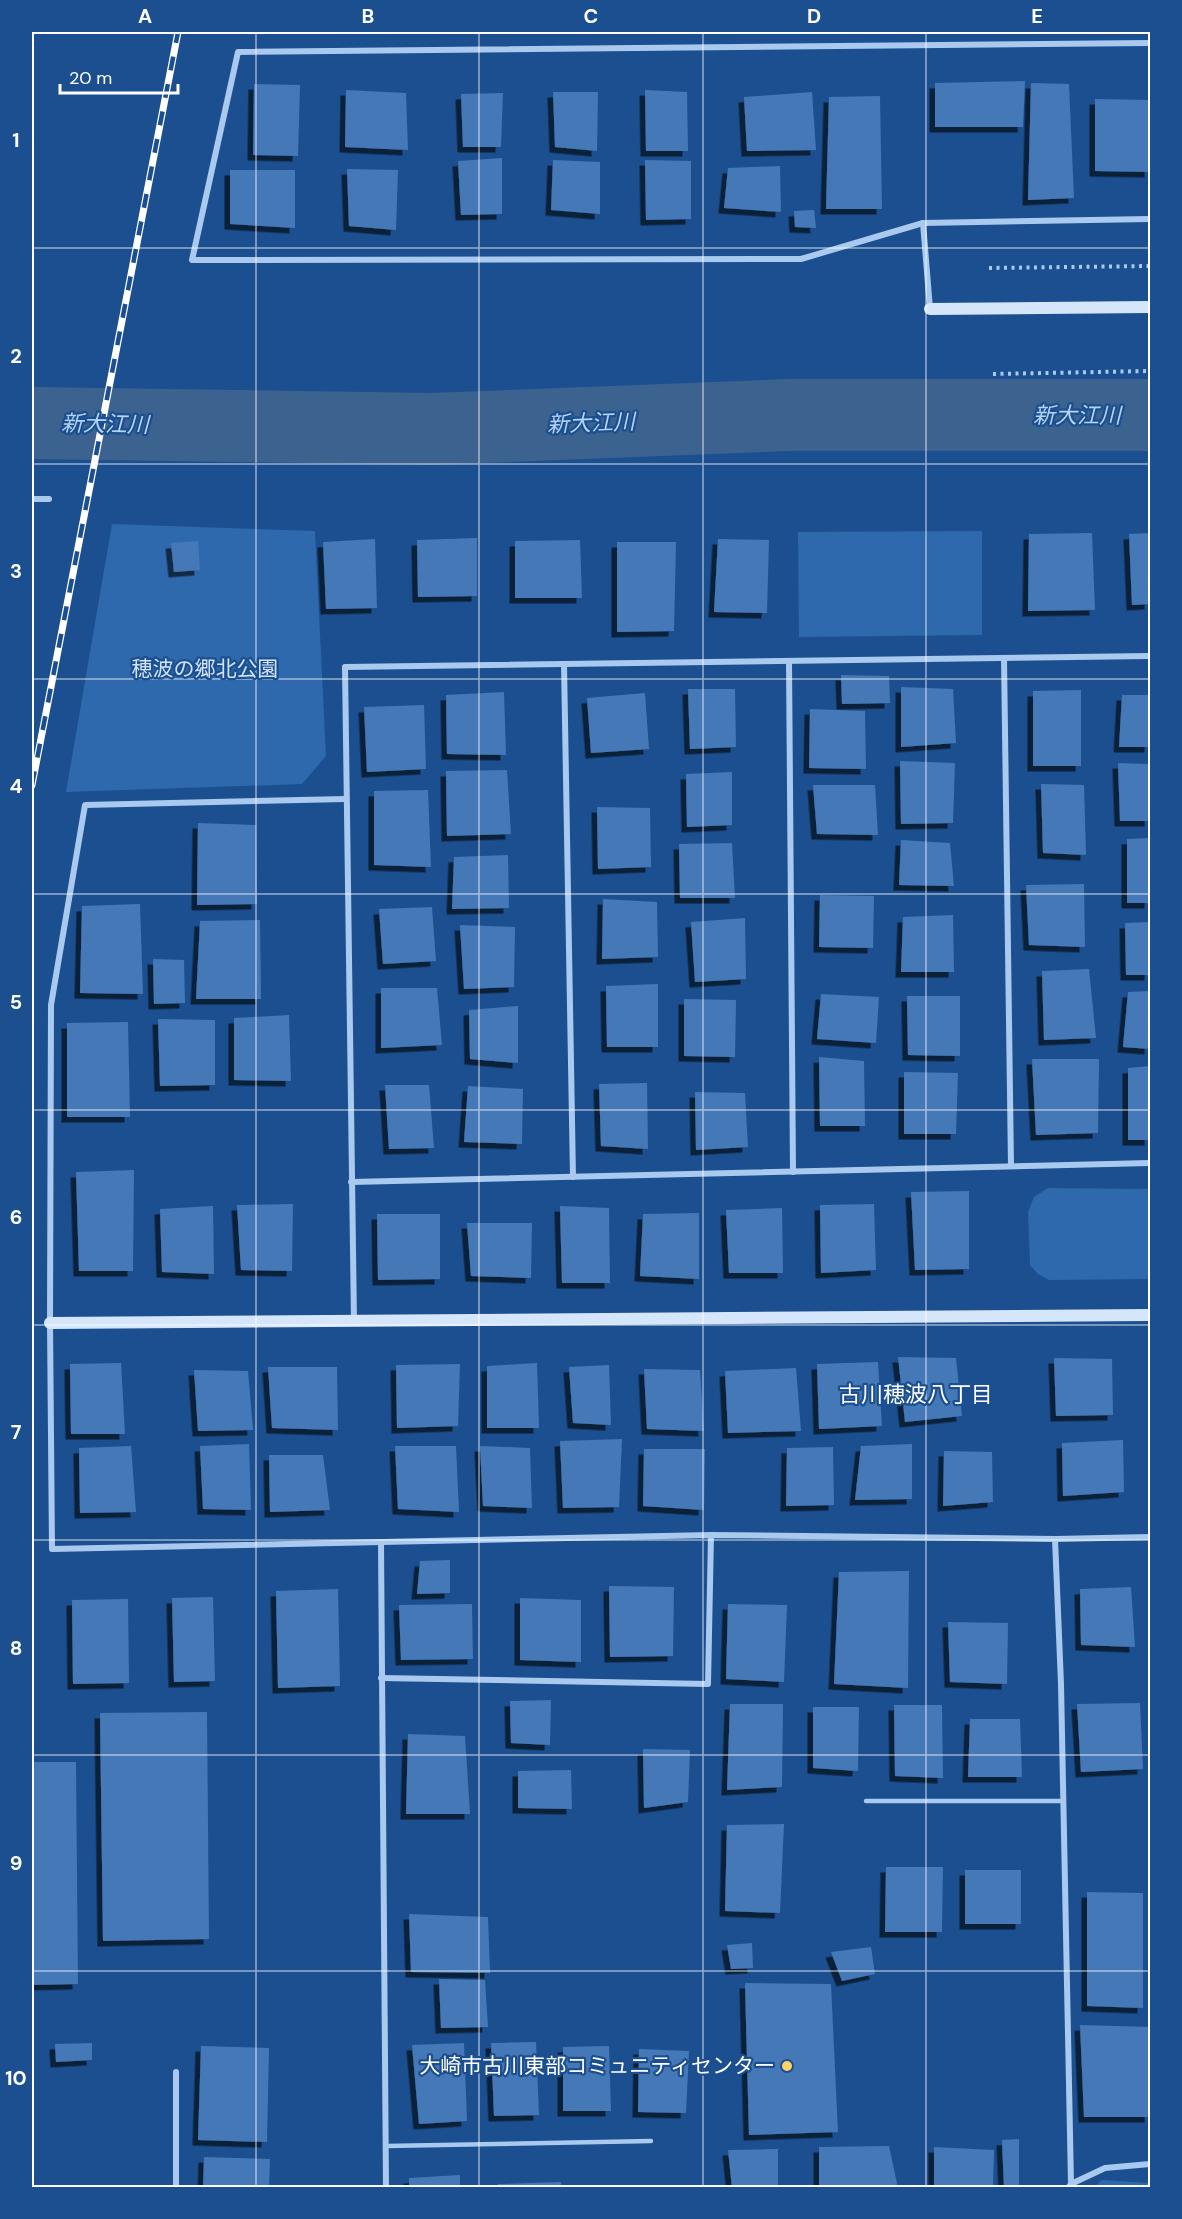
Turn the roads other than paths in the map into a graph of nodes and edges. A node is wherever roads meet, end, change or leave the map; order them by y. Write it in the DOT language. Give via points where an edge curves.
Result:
graph roads {
  1 [pos="1150,43"];
  2 [pos="1150,219"];
  3 [pos="923,223"];
  4 [pos="1150,307"];
  5 [pos="930,309"];
  6 [pos="32,499"];
  7 [pos="49,499"];
  8 [pos="1150,656"];
  9 [pos="1004,658"];
  10 [pos="789,661"];
  11 [pos="564,664"];
  12 [pos="346,799"];
  13 [pos="1150,1163"];
  14 [pos="1011,1166"];
  15 [pos="793,1172"];
  16 [pos="573,1177"];
  17 [pos="351,1182"];
  18 [pos="1150,1315"];
  19 [pos="354,1322"];
  20 [pos="50,1323"];
  21 [pos="711,1535"];
  22 [pos="1150,1538"];
  23 [pos="1055,1539"];
  24 [pos="381,1542"];
  25 [pos="381,1678"];
  26 [pos="866,1801"];
  27 [pos="1063,1801"];
  28 [pos="176,2072"];
  29 [pos="651,2141"];
  30 [pos="386,2146"];
  31 [pos="1150,2164"];
  32 [pos="1070,2186"];
  33 [pos="176,2187"];
  34 [pos="386,2187"];
  1 -- 3 [label="street" via="238,52 192,260 801,260"];
  2 -- 3 [label="street"];
  3 -- 5 [label="street"];
  4 -- 5 [label="street"];
  6 -- 7 [label="street"];
  8 -- 9 [label="street"];
  9 -- 10 [label="street"];
  9 -- 14 [label="street"];
  10 -- 11 [label="street"];
  10 -- 15 [label="street"];
  11 -- 12 [label="street" via="345,667"];
  11 -- 16 [label="street"];
  12 -- 17 [label="street"];
  12 -- 20 [label="street" via="85,805 51,1005"];
  13 -- 14 [label="street"];
  14 -- 15 [label="street"];
  15 -- 16 [label="street"];
  16 -- 17 [label="street"];
  17 -- 19 [label="street"];
  18 -- 19 [label="street"];
  19 -- 20 [label="street"];
  20 -- 24 [label="street" via="52,1549"];
  21 -- 23 [label="street"];
  21 -- 24 [label="street"];
  21 -- 25 [label="street" via="708,1684"];
  22 -- 23 [label="street"];
  23 -- 27 [label="street"];
  24 -- 25 [label="street"];
  25 -- 30 [label="street"];
  26 -- 27 [label="lane"];
  27 -- 32 [label="street"];
  28 -- 33 [label="street"];
  29 -- 30 [label="lane"];
  30 -- 34 [label="street"];
  31 -- 32 [label="street" via="1105,2168"];
}
